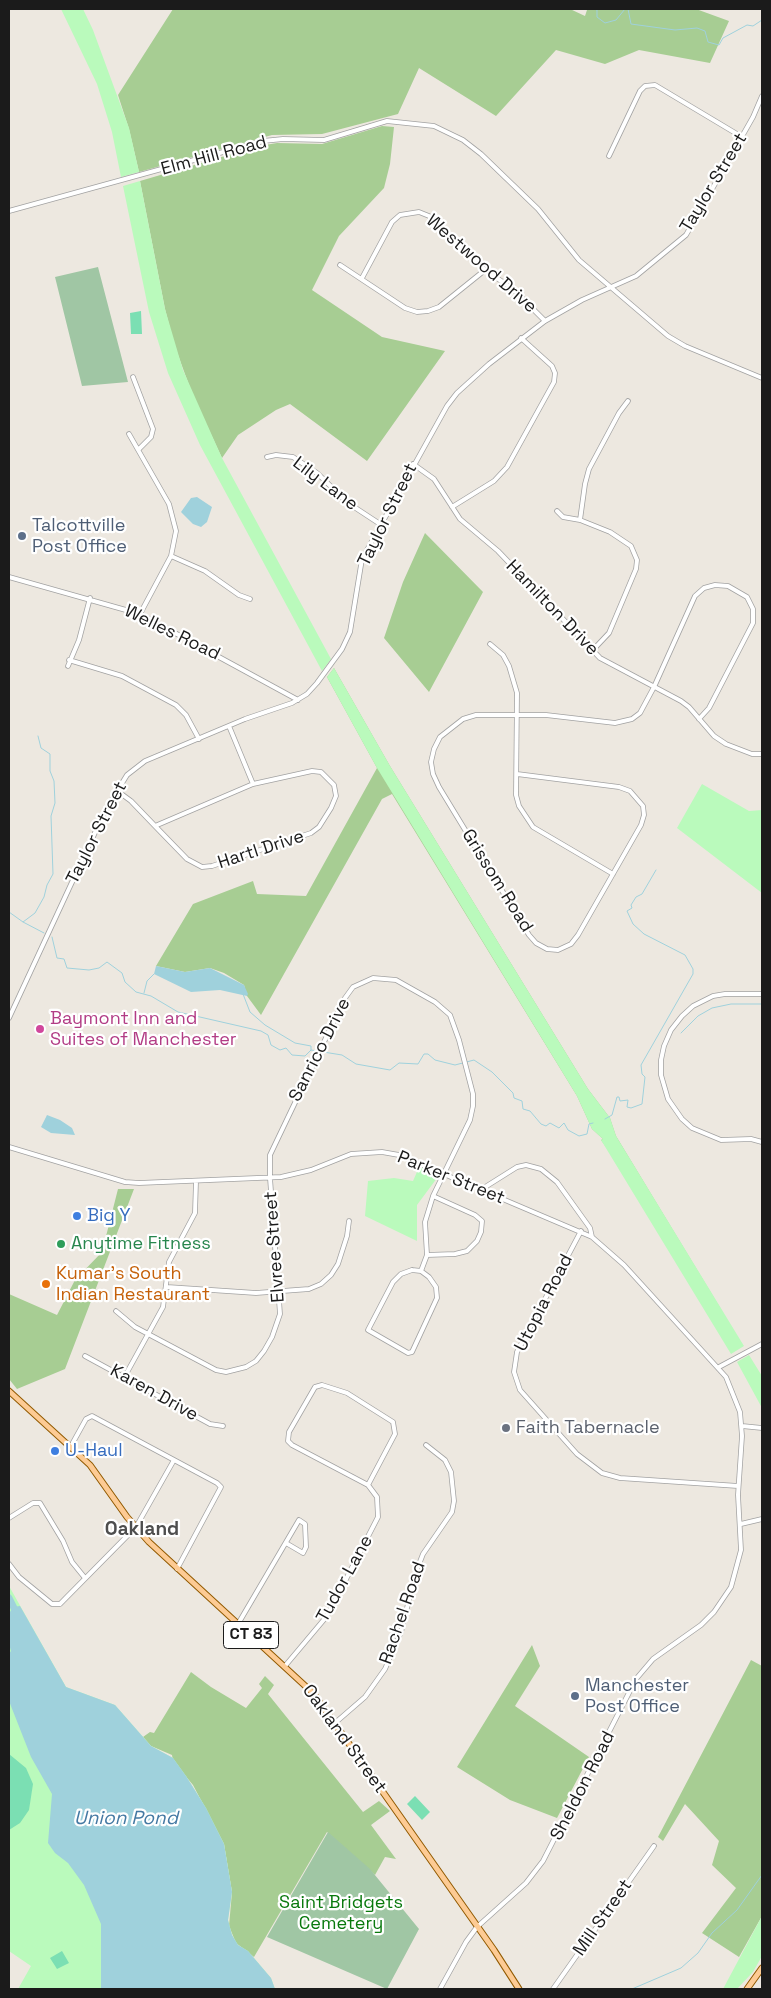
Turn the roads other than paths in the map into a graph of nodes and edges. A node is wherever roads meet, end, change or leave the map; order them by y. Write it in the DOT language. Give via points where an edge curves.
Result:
graph roads {
  1 [pos="762,96"];
  2 [pos="742,137"];
  3 [pos="609,156"];
  4 [pos="9,211"];
  5 [pos="340,265"];
  6 [pos="486,270"];
  7 [pos="362,278"];
  8 [pos="610,288"];
  9 [pos="545,321"];
  10 [pos="521,338"];
  11 [pos="133,378"];
  12 [pos="762,378"];
  13 [pos="628,401"];
  14 [pos="129,434"];
  15 [pos="139,449"];
  16 [pos="267,457"];
  17 [pos="413,464"];
  18 [pos="452,507"];
  19 [pos="557,511"];
  20 [pos="580,520"];
  21 [pos="380,524"];
  22 [pos="171,556"];
  23 [pos="9,577"];
  24 [pos="90,598"];
  25 [pos="250,599"];
  26 [pos="140,614"];
  27 [pos="490,644"];
  28 [pos="592,651"];
  29 [pos="70,660"];
  30 [pos="68,666"];
  31 [pos="654,687"];
  32 [pos="298,700"];
  33 [pos="517,715"];
  34 [pos="699,719"];
  35 [pos="229,726"];
  36 [pos="199,738"];
  37 [pos="762,754"];
  38 [pos="517,774"];
  39 [pos="253,784"];
  40 [pos="116,790"];
  41 [pos="155,826"];
  42 [pos="613,874"];
  43 [pos="762,994"];
  44 [pos="9,1018"];
  45 [pos="762,1142"];
  46 [pos="9,1147"];
  47 [pos="444,1173"];
  48 [pos="270,1178"];
  49 [pos="196,1181"];
  50 [pos="482,1189"];
  51 [pos="433,1196"];
  52 [pos="349,1221"];
  53 [pos="581,1231"];
  54 [pos="592,1237"];
  55 [pos="427,1255"];
  56 [pos="421,1271"];
  57 [pos="167,1287"];
  58 [pos="278,1292"];
  59 [pos="116,1311"];
  60 [pos="148,1334"];
  61 [pos="762,1344"];
  62 [pos="85,1356"];
  63 [pos="720,1368"];
  64 [pos="125,1376"];
  65 [pos="9,1391"];
  66 [pos="223,1426"];
  67 [pos="742,1426"];
  68 [pos="762,1428"];
  69 [pos="426,1445"];
  70 [pos="70,1446"];
  71 [pos="174,1460"];
  72 [pos="368,1485"];
  73 [pos="738,1486"];
  74 [pos="9,1518"];
  75 [pos="762,1519"];
  76 [pos="741,1524"];
  77 [pos="136,1527"];
  78 [pos="286,1543"];
  79 [pos="9,1564"];
  80 [pos="177,1569"];
  81 [pos="85,1578"];
  82 [pos="238,1624"];
  83 [pos="286,1666"];
  84 [pos="335,1723"];
  85 [pos="654,1846"];
  86 [pos="477,1927"];
  87 [pos="762,1968"];
  88 [pos="440,1989"];
  89 [pos="519,1989"];
  90 [pos="553,1989"];
  91 [pos="747,1989"];
  1 -- 2 [label="street, Taylor Street"];
  2 -- 3 [label="street" via="655,85 646,86 640,91"];
  2 -- 8 [label="street, Taylor Street" via="686,234 636,276"];
  4 -- 8 [label="street, Elm Hill Road" via="263,141 283,138 324,140 375,123 413,122 443,129 482,154 538,209 579,260"];
  5 -- 7 [label="street"];
  6 -- 7 [label="street" via="438,307 423,312 405,308"];
  6 -- 7 [label="street, Westwood Drive" via="429,216 410,212 392,222"];
  6 -- 9 [label="street, Westwood Drive" via="513,289"];
  8 -- 9 [label="street, Taylor Street"];
  8 -- 12 [label="street, Elm Hill Road" via="685,346"];
  9 -- 10 [label="street, Taylor Street"];
  10 -- 17 [label="street, Taylor Street" via="457,393 437,420"];
  10 -- 18 [label="street" via="552,366 554,382 507,467 494,481"];
  11 -- 15 [label="street" via="153,429 151,437"];
  13 -- 20 [label="street" via="589,469"];
  14 -- 15 [label="street"];
  15 -- 22 [label="street" via="174,518 175,542"];
  16 -- 21 [label="street, Lily Lane" via="293,457 317,473 348,503"];
  17 -- 18 [label="street, Hamilton Drive" via="434,478"];
  17 -- 21 [label="street, Taylor Street"];
  18 -- 28 [label="street, Hamilton Drive" via="460,519 498,551"];
  19 -- 20 [label="street" via="563,517"];
  20 -- 28 [label="street" via="623,540 634,551 637,560 636,570 609,633"];
  21 -- 32 [label="street, Taylor Street" via="362,559 350,632 342,649 317,683"];
  22 -- 25 [label="street" via="205,571"];
  22 -- 26 [label="street"];
  23 -- 24 [label="street, Welles Road"];
  24 -- 26 [label="street, Welles Road"];
  24 -- 29 [label="street"];
  26 -- 32 [label="street, Welles Road"];
  27 -- 33 [label="street" via="502,655 515,679"];
  28 -- 31 [label="street, Hamilton Drive"];
  29 -- 30 [label="street"];
  29 -- 36 [label="street" via="122,676 176,705"];
  31 -- 33 [label="street, Grissom Road" via="640,713 623,723 546,714"];
  31 -- 34 [label="street, Hamilton Drive" via="681,702"];
  31 -- 34 [label="street, Grissom Road" via="694,596 715,585 728,586 747,597 753,609 753,623 709,708"];
  32 -- 35 [label="street, Taylor Street"];
  33 -- 38 [label="street"];
  33 -- 42 [label="street, Grissom Road" via="476,715 451,727 440,738 431,762 439,787 536,943 547,949 558,950 571,944"];
  34 -- 37 [label="street, Hamilton Drive" via="726,744 752,754"];
  35 -- 36 [label="street, Taylor Street"];
  35 -- 39 [label="street"];
  36 -- 40 [label="street, Taylor Street" via="145,761 127,775"];
  38 -- 42 [label="street" via="519,806 533,827"];
  38 -- 42 [label="street, Grissom Road" via="619,787 637,798 643,806 641,826"];
  39 -- 41 [label="street, Hartl Drive"];
  39 -- 41 [label="street, Hartl Drive" via="312,771 321,772 334,785 336,796 325,818 311,833 212,866 202,867 187,860"];
  40 -- 41 [label="street, Hartl Drive"];
  40 -- 44 [label="street, Taylor Street"];
  43 -- 45 [label="street" via="713,996 693,1006 671,1030 661,1060 661,1075 668,1099 692,1128 721,1140"];
  46 -- 49 [label="street, Parker Street" via="125,1182"];
  47 -- 48 [label="street, Parker Street" via="399,1155 365,1152 295,1174"];
  47 -- 48 [label="street, Sanrico Drive" via="473,1106 455,1025 444,1009 406,985 386,977 373,978 353,987 345,998 273,1146"];
  47 -- 50 [label="street, Parker Street"];
  47 -- 51 [label="street, Sanrico Drive"];
  48 -- 49 [label="street, Parker Street"];
  48 -- 58 [label="street, Elvree Street"];
  49 -- 57 [label="street" via="195,1213 169,1262"];
  50 -- 53 [label="street, Parker Street"];
  50 -- 54 [label="street" via="517,1167 526,1165 541,1169 557,1182 585,1220"];
  51 -- 55 [label="street, Sanrico Drive" via="425,1222"];
  51 -- 55 [label="street" via="475,1215 482,1221 481,1232 467,1251"];
  52 -- 58 [label="street" via="338,1264 331,1275 309,1289"];
  53 -- 54 [label="street, Parker Street"];
  53 -- 73 [label="street, Utopia Road" via="517,1352 514,1372 520,1390 581,1458 602,1473 620,1478"];
  54 -- 63 [label="street, Parker Street" via="624,1265"];
  55 -- 56 [label="street"];
  56 -- 56 [label="street" via="401,1274 393,1282 368,1330 408,1353 412,1352 437,1298 436,1288"];
  57 -- 58 [label="street"];
  57 -- 60 [label="street" via="163,1307"];
  58 -- 60 [label="street, Elvree Street" via="280,1314 272,1337 256,1361 236,1371 216,1370"];
  59 -- 60 [label="street, Elvree Street"];
  60 -- 64 [label="street"];
  61 -- 63 [label="street"];
  62 -- 64 [label="street, Karen Drive"];
  63 -- 67 [label="street, Sheldon Road" via="735,1395"];
  64 -- 66 [label="street, Karen Drive" via="210,1424"];
  65 -- 70 [label="main road, Oakland Street / CT 83"];
  67 -- 68 [label="street"];
  67 -- 73 [label="street, Sheldon Road"];
  69 -- 84 [label="street, Rachel Road" via="445,1460 452,1472 452,1512 419,1563 401,1632 385,1670 365,1697"];
  70 -- 71 [label="street" via="89,1416"];
  70 -- 77 [label="main road, Oakland Street / CT 83" via="90,1465"];
  71 -- 77 [label="street"];
  71 -- 80 [label="street" via="221,1487"];
  72 -- 72 [label="street" via="395,1434 393,1422 347,1393 322,1384 315,1387 289,1432 288,1441 297,1449"];
  72 -- 83 [label="street, Tudor Lane" via="377,1497 378,1518 327,1616"];
  73 -- 76 [label="street, Sheldon Road"];
  74 -- 81 [label="street" via="33,1503 40,1503 72,1562"];
  75 -- 76 [label="street"];
  76 -- 86 [label="street, Sheldon Road" via="739,1565 723,1600 700,1625 665,1650 642,1672 543,1862 526,1883"];
  77 -- 80 [label="main road, Oakland Street / CT 83"];
  77 -- 81 [label="street"];
  78 -- 78 [label="street" via="299,1520 305,1524 306,1547 303,1553"];
  78 -- 82 [label="street"];
  79 -- 81 [label="street" via="19,1577 56,1605"];
  80 -- 82 [label="main road, Oakland Street / CT 83"];
  82 -- 83 [label="main road, Oakland Street / CT 83"];
  83 -- 84 [label="main road, Oakland Street / CT 83" via="314,1694"];
  84 -- 86 [label="main road, Oakland Street / CT 83"];
  85 -- 90 [label="street, Mill Street"];
  86 -- 88 [label="street, Sheldon Road"];
  86 -- 89 [label="main road, Oakland Street / CT 83"];
  87 -- 91 [label="main road"];
}
